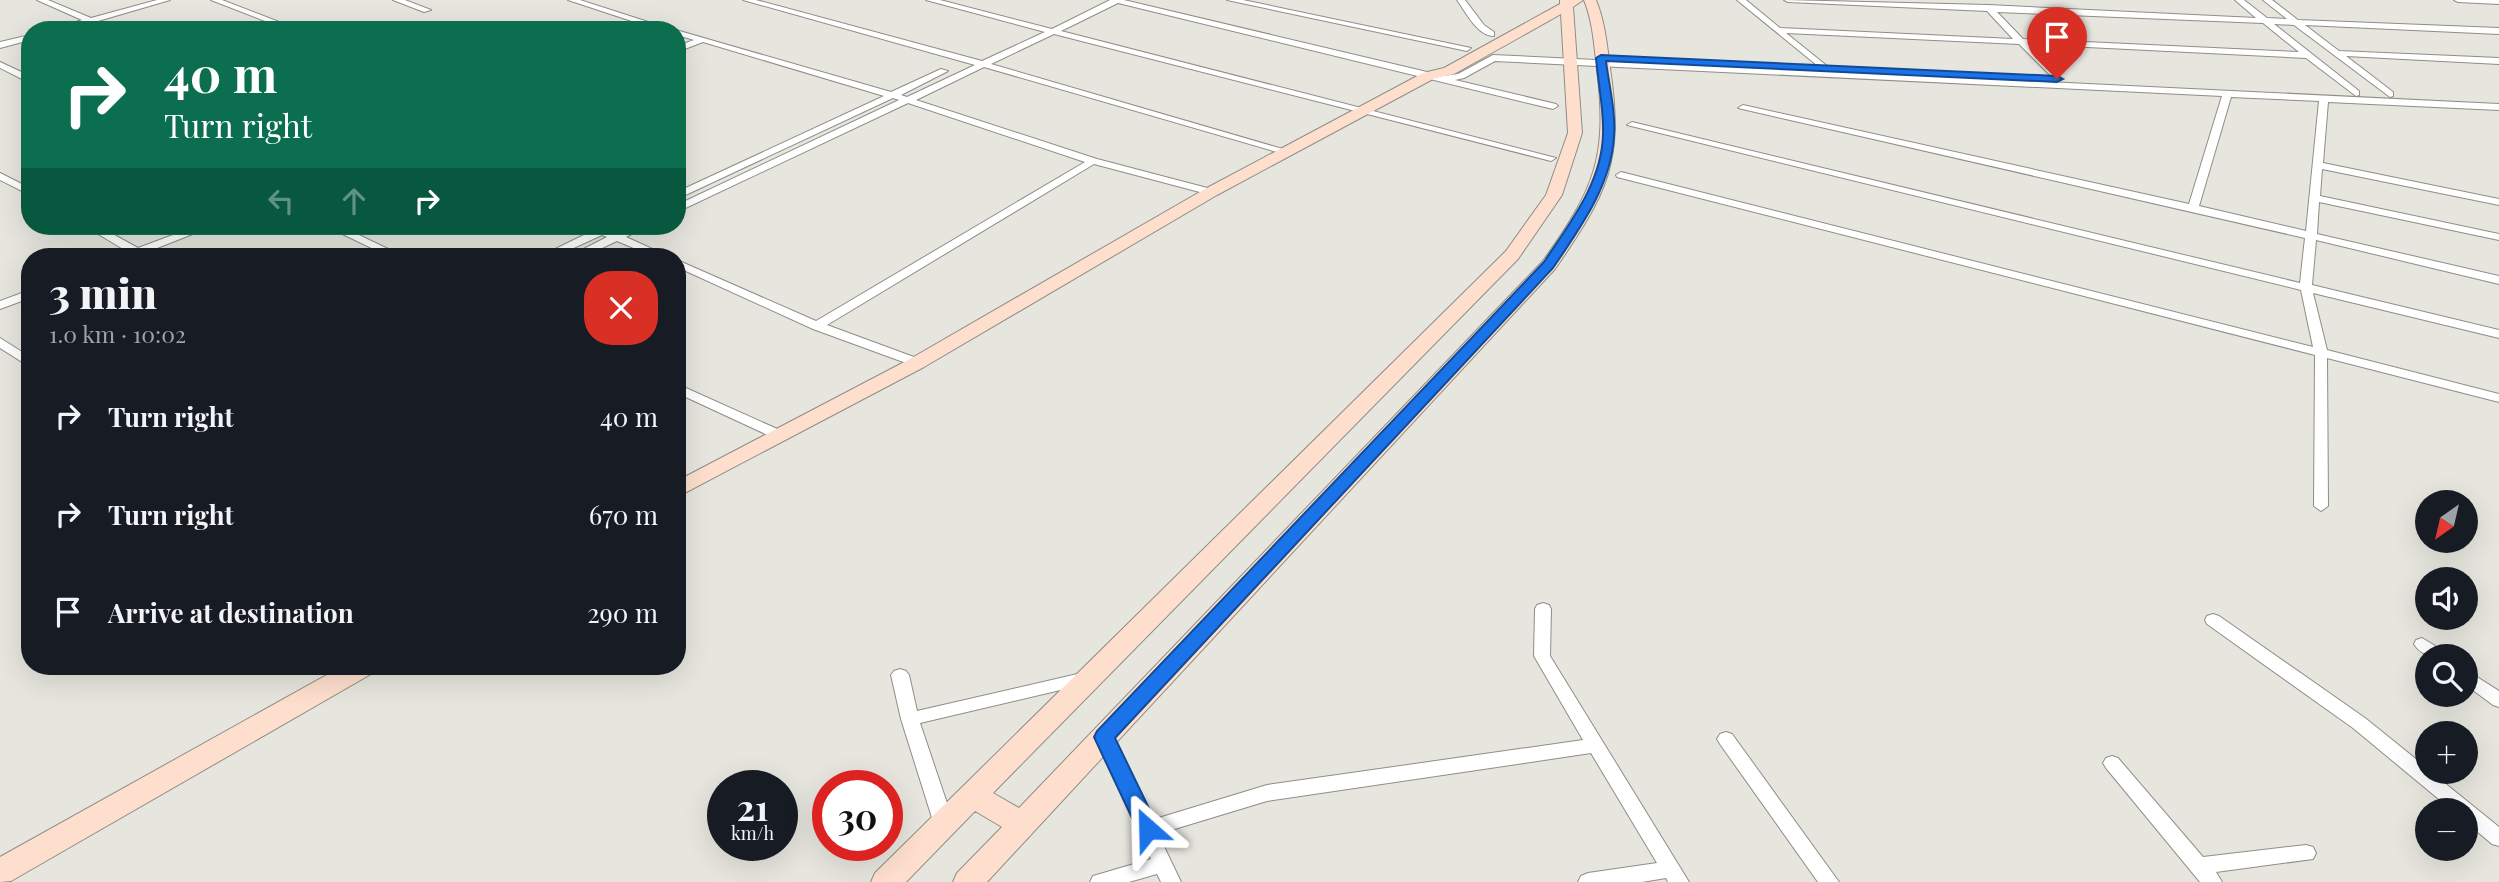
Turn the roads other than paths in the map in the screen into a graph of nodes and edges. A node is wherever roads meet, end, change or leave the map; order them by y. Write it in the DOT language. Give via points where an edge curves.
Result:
graph roads {
  1 [pos="41,0"];
  2 [pos="166,0"];
  3 [pos="215,0"];
  4 [pos="397,0"];
  5 [pos="572,0"];
  6 [pos="747,0"];
  7 [pos="930,0"];
  8 [pos="1098,0"];
  9 [pos="1116,0"];
  10 [pos="1231,0"];
  11 [pos="1461,0"];
  12 [pos="1590,0"];
  13 [pos="1741,0"];
  14 [pos="1788,0"];
  15 [pos="1983,0"];
  16 [pos="2239,0"];
  17 [pos="2267,0"];
  18 [pos="2458,0"];
  19 [pos="1565,1"];
  20 [pos="2499,2"];
  21 [pos="1989,8"];
  22 [pos="427,10"];
  23 [pos="90,20"];
  24 [pos="2264,20"];
  25 [pos="87,21"];
  26 [pos="272,21"];
  27 [pos="640,21"];
  28 [pos="2296,22"];
  29 [pos="1039,27"];
  30 [pos="1777,30"];
  31 [pos="1054,31"];
  32 [pos="2499,32"];
  33 [pos="1491,34"];
  34 [pos="686,35"];
  35 [pos="21,39"];
  36 [pos="702,40"];
  37 [pos="2024,41"];
  38 [pos="0,45"];
  39 [pos="686,46"];
  40 [pos="1467,48"];
  41 [pos="1482,52"];
  42 [pos="2336,52"];
  43 [pos="2308,55"];
  44 [pos="1571,59"];
  45 [pos="969,60"];
  46 [pos="1601,61"];
  47 [pos="2499,61"];
  48 [pos="982,64"];
  49 [pos="0,65"];
  50 [pos="1824,68"];
  51 [pos="21,76"];
  52 [pos="1436,78"];
  53 [pos="2057,79"];
  54 [pos="2356,93"];
  55 [pos="2227,94"];
  56 [pos="2390,94"];
  57 [pos="892,96"];
  58 [pos="2324,99"];
  59 [pos="2499,99"];
  60 [pos="908,100"];
  61 [pos="1553,106"];
  62 [pos="2499,107"];
  63 [pos="1743,108"];
  64 [pos="1364,112"];
  65 [pos="1632,125"];
  66 [pos="1288,152"];
  67 [pos="1551,158"];
  68 [pos="1093,161"];
  69 [pos="2317,165"];
  70 [pos="1621,175"];
  71 [pos="0,176"];
  72 [pos="21,187"];
  73 [pos="686,192"];
  74 [pos="1211,192"];
  75 [pos="2314,198"];
  76 [pos="2499,202"];
  77 [pos="686,205"];
  78 [pos="2193,208"];
  79 [pos="106,235"];
  80 [pos="187,235"];
  81 [pos="351,235"];
  82 [pos="601,235"];
  83 [pos="605,235"];
  84 [pos="619,235"];
  85 [pos="2309,236"];
  86 [pos="2499,237"];
  87 [pos="129,248"];
  88 [pos="158,248"];
  89 [pos="380,248"];
  90 [pos="568,248"];
  91 [pos="587,248"];
  92 [pos="646,248"];
  93 [pos="686,267"];
  94 [pos="2499,281"];
  95 [pos="2306,287"];
  96 [pos="21,297"];
  97 [pos="0,305"];
  98 [pos="817,326"];
  99 [pos="2499,334"];
  100 [pos="0,342"];
  101 [pos="2321,353"];
  102 [pos="21,357"];
  103 [pos="917,363"];
  104 [pos="686,392"];
  105 [pos="2499,398"];
  106 [pos="779,435"];
  107 [pos="686,484"];
  108 [pos="2321,506"];
  109 [pos="1543,609"];
  110 [pos="2213,620"];
  111 [pos="347,675"];
  112 [pos="900,675"];
  113 [pos="1089,678"];
  114 [pos="2478,685"];
  115 [pos="2499,700"];
  116 [pos="911,719"];
  117 [pos="1104,737"];
  118 [pos="1726,739"];
  119 [pos="1596,745"];
  120 [pos="2112,763"];
  121 [pos="972,795"];
  122 [pos="2449,798"];
  123 [pos="2478,821"];
  124 [pos="944,824"];
  125 [pos="1022,824"];
  126 [pos="1148,829"];
  127 [pos="2499,838"];
  128 [pos="2306,853"];
  129 [pos="0,872"];
  130 [pos="1166,873"];
  131 [pos="2206,874"];
  132 [pos="1675,875"];
  133 [pos="886,882"];
  134 [pos="968,882"];
  135 [pos="1100,882"];
  136 [pos="1588,882"];
  137 [pos="1829,882"];
  1 -- 23 [label="street"];
  2 -- 23 [label="street"];
  3 -- 26 [label="street"];
  4 -- 22 [label="street"];
  5 -- 27 [label="street"];
  6 -- 45 [label="street"];
  7 -- 29 [label="street"];
  8 -- 29 [label="street"];
  9 -- 31 [label="street"];
  9 -- 52 [label="street"];
  10 -- 40 [label="street"];
  11 -- 33 [label="street"];
  12 -- 46 [label="street" via="1597,18"];
  13 -- 30 [label="street"];
  14 -- 21 [label="street"];
  15 -- 21 [label="street"];
  16 -- 24 [label="street"];
  17 -- 28 [label="street"];
  18 -- 20 [label="street"];
  19 -- 33 [label="street"];
  19 -- 41 [label="street"];
  19 -- 44 [label="street"];
  21 -- 24 [label="street"];
  21 -- 37 [label="street"];
  23 -- 25 [label="street"];
  24 -- 28 [label="street"];
  24 -- 43 [label="street"];
  28 -- 32 [label="street"];
  28 -- 42 [label="street"];
  29 -- 31 [label="street"];
  29 -- 45 [label="street"];
  30 -- 37 [label="street"];
  30 -- 50 [label="street"];
  31 -- 48 [label="street"];
  31 -- 64 [label="street"];
  33 -- 40 [label="street"];
  34 -- 36 [label="street"];
  35 -- 38 [label="street"];
  36 -- 39 [label="street"];
  36 -- 57 [label="street"];
  37 -- 43 [label="street"];
  37 -- 53 [label="street"];
  40 -- 52 [label="street" via="1434,67"];
  41 -- 44 [label="street"];
  41 -- 52 [label="street"];
  42 -- 47 [label="street"];
  42 -- 56 [label="street"];
  43 -- 54 [label="street"];
  44 -- 46 [label="street"];
  44 -- 52 [label="street" via="1493,58 1461,76"];
  44 -- 113 [label="street" via="1575,132 1569,158 1555,195 1512,255"];
  45 -- 48 [label="street"];
  45 -- 57 [label="street"];
  46 -- 50 [label="street"];
  46 -- 55 [label="street"];
  46 -- 117 [label="street" via="1609,136 1603,163 1590,201 1549,265"];
  48 -- 60 [label="street"];
  48 -- 66 [label="street"];
  49 -- 51 [label="street"];
  50 -- 53 [label="street"];
  52 -- 61 [label="street"];
  52 -- 64 [label="street"];
  53 -- 54 [label="street"];
  54 -- 56 [label="street"];
  55 -- 58 [label="street"];
  55 -- 78 [label="street"];
  56 -- 59 [label="street"];
  57 -- 60 [label="street"];
  57 -- 73 [label="street"];
  58 -- 62 [label="street"];
  58 -- 69 [label="street"];
  60 -- 68 [label="street"];
  60 -- 77 [label="street"];
  63 -- 78 [label="street"];
  64 -- 66 [label="street"];
  64 -- 67 [label="street"];
  65 -- 95 [label="street"];
  66 -- 74 [label="street"];
  68 -- 74 [label="street"];
  68 -- 98 [label="street"];
  69 -- 75 [label="street"];
  69 -- 76 [label="street"];
  70 -- 101 [label="street"];
  71 -- 72 [label="street"];
  74 -- 103 [label="street"];
  75 -- 85 [label="street"];
  75 -- 86 [label="street"];
  78 -- 85 [label="street"];
  79 -- 87 [label="street"];
  80 -- 88 [label="street"];
  81 -- 89 [label="street"];
  82 -- 90 [label="street"];
  83 -- 91 [label="street"];
  84 -- 92 [label="street"];
  85 -- 94 [label="street"];
  85 -- 95 [label="street"];
  93 -- 98 [label="street"];
  95 -- 99 [label="street"];
  95 -- 101 [label="street"];
  96 -- 97 [label="street"];
  98 -- 103 [label="street"];
  100 -- 102 [label="street"];
  101 -- 105 [label="street"];
  101 -- 108 [label="street"];
  103 -- 106 [label="street"];
  104 -- 106 [label="street"];
  106 -- 107 [label="street"];
  109 -- 119 [label="street" via="1542,656"];
  110 -- 122 [label="street" via="2359,723"];
  111 -- 129 [label="street"];
  112 -- 116 [label="street"];
  113 -- 116 [label="street"];
  113 -- 121 [label="street"];
  114 -- 115 [label="street"];
  116 -- 124 [label="street"];
  117 -- 125 [label="street"];
  117 -- 126 [label="street"];
  118 -- 137 [label="street"];
  119 -- 126 [label="street" via="1266,793"];
  119 -- 132 [label="street"];
  120 -- 131 [label="street"];
  121 -- 124 [label="street"];
  121 -- 125 [label="street"];
  123 -- 127 [label="street"];
  124 -- 133 [label="street"];
  125 -- 134 [label="street"];
  126 -- 130 [label="street"];
  128 -- 131 [label="street"];
  130 -- 135 [label="street"];
  132 -- 136 [label="street"];
}
